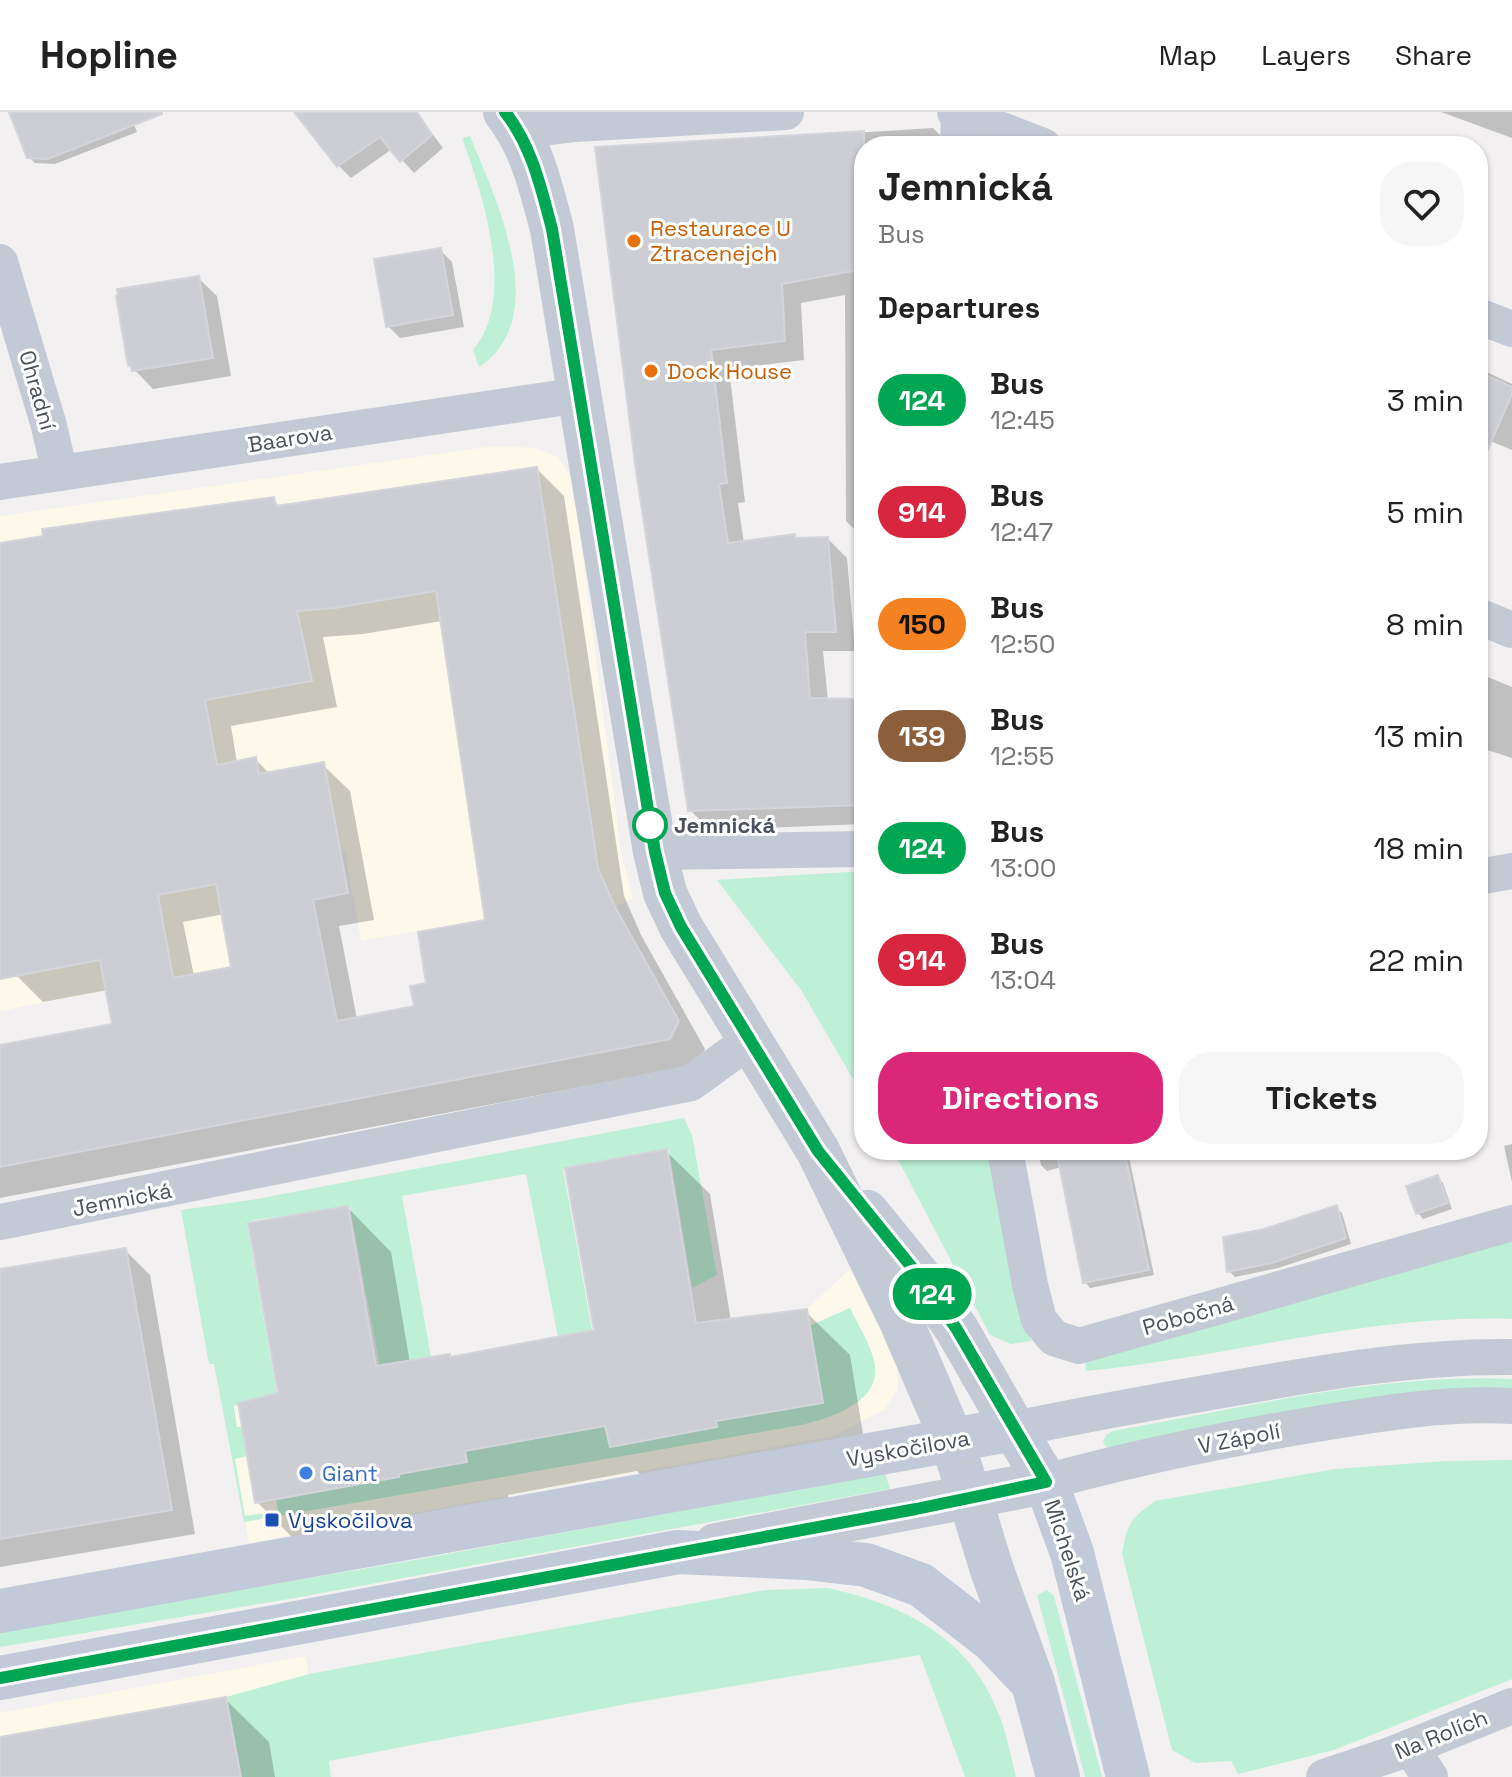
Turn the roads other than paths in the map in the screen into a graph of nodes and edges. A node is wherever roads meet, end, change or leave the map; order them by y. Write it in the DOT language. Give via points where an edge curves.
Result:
graph roads {
  1 [pos="786,112"];
  2 [pos="513,122"];
  3 [pos="957,124"];
  4 [pos="1004,136"];
  5 [pos="0,262"];
  6 [pos="1488,320"];
  7 [pos="1512,329"];
  8 [pos="580,395"];
  9 [pos="60,473"];
  10 [pos="0,482"];
  11 [pos="1488,620"];
  12 [pos="1512,630"];
  13 [pos="854,849"];
  14 [pos="655,852"];
  15 [pos="1512,871"];
  16 [pos="1488,875"];
  17 [pos="749,1041"];
  18 [pos="818,1151"];
  19 [pos="1007,1160"];
  20 [pos="0,1222"];
  21 [pos="1512,1223"];
  22 [pos="1512,1357"];
  23 [pos="1512,1406"];
  24 [pos="1014,1429"];
  25 [pos="952,1440"];
  26 [pos="1046,1482"];
  27 [pos="971,1498"];
  28 [pos="678,1552"];
  29 [pos="0,1611"];
  30 [pos="0,1678"];
  31 [pos="1033,1683"];
  32 [pos="1512,1706"];
  33 [pos="1410,1747"];
  34 [pos="1058,1777"];
  35 [pos="1128,1777"];
  36 [pos="1324,1777"];
  37 [pos="1430,1777"];
  1 -- 2 [label="street" via="575,124"];
  2 -- 8 [label="street, Michelská" via="536,170 552,229"];
  3 -- 4 [label="street"];
  5 -- 9 [label="street, Ohradní"];
  6 -- 7 [label="street"];
  8 -- 9 [label="street, Baarova"];
  8 -- 14 [label="street, Michelská"];
  9 -- 10 [label="street, Baarova"];
  11 -- 12 [label="street"];
  13 -- 14 [label="street"];
  14 -- 17 [label="street, Michelská" via="681,927"];
  15 -- 16 [label="street"];
  17 -- 18 [label="street, Michelská"];
  17 -- 20 [label="street, Jemnická" via="691,1083"];
  18 -- 24 [label="street, Michelská" via="918,1275"];
  18 -- 25 [label="street, Michelská"];
  19 -- 21 [label="street, Pobočná" via="1039,1320 1054,1338 1079,1346"];
  22 -- 24 [label="street" via="1350,1368"];
  23 -- 26 [label="street, V Zápolí" via="1409,1410 1341,1420 1131,1458"];
  24 -- 25 [label="main road, Vyskočilova"];
  24 -- 26 [label="main road, Michelská"];
  25 -- 27 [label="street, Michelská"];
  25 -- 29 [label="main road, Vyskočilova"];
  26 -- 27 [label="street, V Zápolí"];
  26 -- 35 [label="main road, Michelská" via="1072,1553"];
  27 -- 28 [label="street"];
  27 -- 31 [label="street, Michelská"];
  28 -- 30 [label="main road"];
  28 -- 31 [label="main road" via="866,1565 909,1580 934,1592 993,1641"];
  31 -- 34 [label="main road, Michelská"];
  32 -- 33 [label="street, Na Rolích"];
  33 -- 36 [label="street, Na Rolích"];
  33 -- 37 [label="street"];
}
